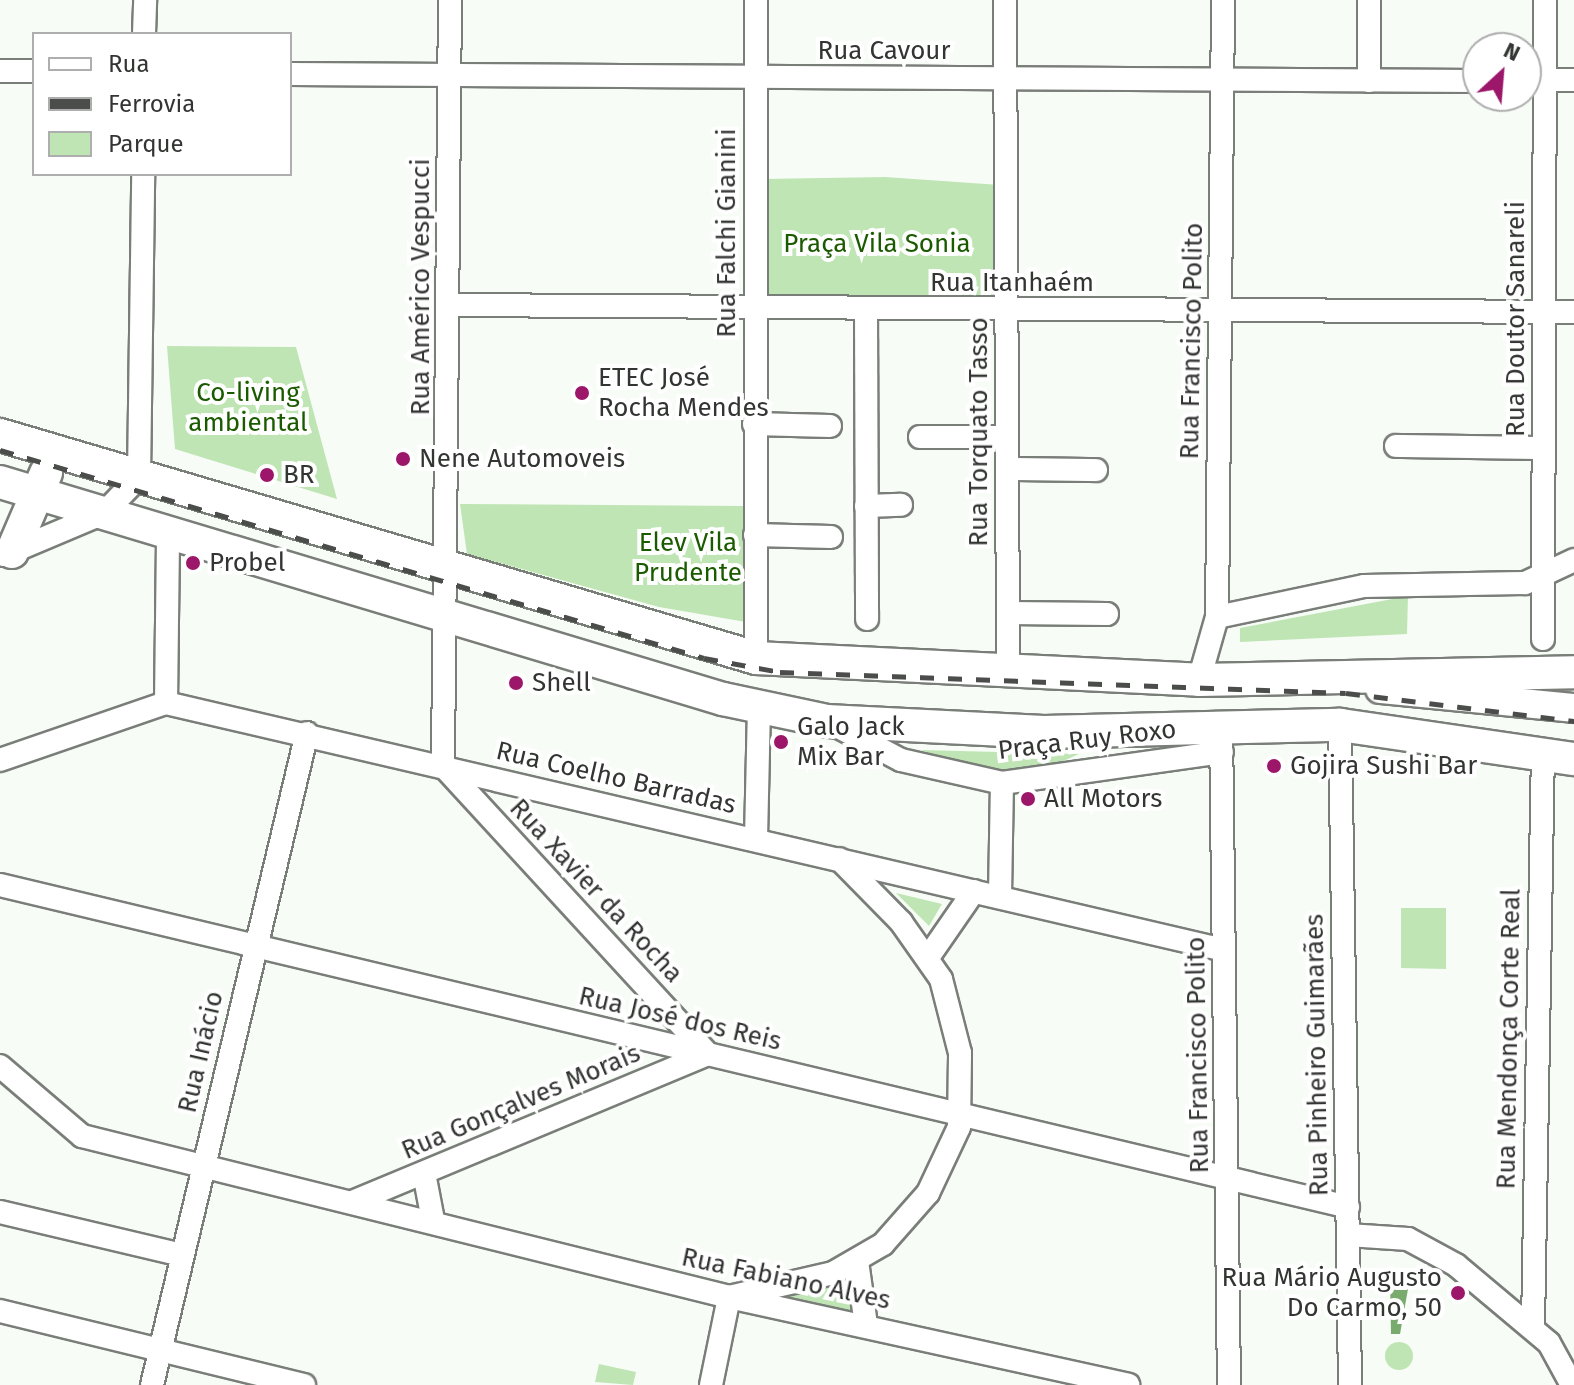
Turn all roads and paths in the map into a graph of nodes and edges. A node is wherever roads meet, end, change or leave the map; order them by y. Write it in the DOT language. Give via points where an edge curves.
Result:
graph roads {
  1 [pos="145,0"];
  2 [pos="450,0"];
  3 [pos="756,0"];
  4 [pos="1005,0"];
  5 [pos="1223,0"];
  6 [pos="1369,0"];
  7 [pos="1545,0"];
  8 [pos="144,32"];
  9 [pos="1541,32"];
  10 [pos="0,71"];
  11 [pos="32,71"];
  12 [pos="292,74"];
  13 [pos="450,76"];
  14 [pos="754,78"];
  15 [pos="1005,80"];
  16 [pos="1542,80"];
  17 [pos="1574,80"];
  18 [pos="1222,81"];
  19 [pos="1369,81"];
  20 [pos="1462,81"];
  21 [pos="1537,112"];
  22 [pos="143,176"];
  23 [pos="449,305"];
  24 [pos="755,309"];
  25 [pos="866,311"];
  26 [pos="1006,312"];
  27 [pos="1221,312"];
  28 [pos="1544,312"];
  29 [pos="1574,312"];
  30 [pos="754,424"];
  31 [pos="830,426"];
  32 [pos="0,435"];
  33 [pos="920,437"];
  34 [pos="1007,437"];
  35 [pos="1396,446"];
  36 [pos="1543,448"];
  37 [pos="53,451"];
  38 [pos="1008,469"];
  39 [pos="1096,470"];
  40 [pos="139,477"];
  41 [pos="0,482"];
  42 [pos="39,494"];
  43 [pos="901,505"];
  44 [pos="866,506"];
  45 [pos="104,513"];
  46 [pos="168,532"];
  47 [pos="755,535"];
  48 [pos="831,537"];
  49 [pos="6,554"];
  50 [pos="1574,560"];
  51 [pos="448,570"];
  52 [pos="1544,574"];
  53 [pos="1008,613"];
  54 [pos="1107,614"];
  55 [pos="447,616"];
  56 [pos="1217,617"];
  57 [pos="867,619"];
  58 [pos="1543,639"];
  59 [pos="756,658"];
  60 [pos="1008,671"];
  61 [pos="1574,672"];
  62 [pos="1199,680"];
  63 [pos="1246,680"];
  64 [pos="166,703"];
  65 [pos="759,708"];
  66 [pos="1574,708"];
  67 [pos="827,721"];
  68 [pos="1340,725"];
  69 [pos="307,733"];
  70 [pos="1221,738"];
  71 [pos="1543,751"];
  72 [pos="1574,759"];
  73 [pos="0,760"];
  74 [pos="443,766"];
  75 [pos="1002,783"];
  76 [pos="756,839"];
  77 [pos="838,858"];
  78 [pos="0,885"];
  79 [pos="974,891"];
  80 [pos="1000,896"];
  81 [pos="255,946"];
  82 [pos="1224,950"];
  83 [pos="929,956"];
  84 [pos="708,1054"];
  85 [pos="0,1066"];
  86 [pos="961,1115"];
  87 [pos="203,1165"];
  88 [pos="424,1173"];
  89 [pos="1228,1178"];
  90 [pos="355,1201"];
  91 [pos="1348,1207"];
  92 [pos="0,1212"];
  93 [pos="433,1220"];
  94 [pos="1348,1235"];
  95 [pos="182,1255"];
  96 [pos="857,1261"];
  97 [pos="729,1297"];
  98 [pos="0,1311"];
  99 [pos="866,1325"];
  100 [pos="1533,1327"];
  101 [pos="159,1350"];
  102 [pos="152,1385"];
  103 [pos="304,1385"];
  104 [pos="711,1385"];
  105 [pos="1128,1385"];
  106 [pos="1229,1385"];
  107 [pos="1350,1385"];
  108 [pos="1572,1385"];
  1 -- 8 [label="street"];
  2 -- 13 [label="street, Rua Américo Vespucci"];
  3 -- 14 [label="street, Rua Falchi Gianini"];
  4 -- 15 [label="street, Rua Torquato Tasso"];
  5 -- 18 [label="street, Rua Francisco Polito"];
  6 -- 19 [label="street"];
  7 -- 9 [label="street, Rua Doutor Sanareli"];
  10 -- 11 [label="street"];
  12 -- 13 [label="street, Rua Cavour"];
  13 -- 14 [label="street, Rua Cavour"];
  13 -- 23 [label="street, Rua Américo Vespucci"];
  14 -- 15 [label="street, Rua Cavour"];
  14 -- 24 [label="street, Rua Falchi Gianini"];
  15 -- 18 [label="street, Rua Cavour"];
  15 -- 26 [label="street, Rua Torquato Tasso"];
  16 -- 17 [label="street"];
  18 -- 19 [label="street, Rua Cavour"];
  18 -- 27 [label="street, Rua Francisco Polito"];
  19 -- 20 [label="street, Rua Cavour"];
  21 -- 28 [label="street, Rua Doutor Sanareli"];
  22 -- 40 [label="street"];
  23 -- 24 [label="street, Rua Itanhaém"];
  23 -- 51 [label="street, Rua Américo Vespucci"];
  24 -- 25 [label="street, Rua Itanhaém"];
  24 -- 30 [label="street, Rua Falchi Gianini"];
  25 -- 26 [label="street, Rua Itanhaém"];
  25 -- 44 [label="street"];
  26 -- 27 [label="street, Rua Itanhaém"];
  26 -- 34 [label="street, Rua Torquato Tasso"];
  27 -- 28 [label="street, Rua Itanhaém"];
  27 -- 56 [label="street, Rua Francisco Polito"];
  28 -- 29 [label="street, Rua Itanhaém"];
  28 -- 36 [label="street, Rua Doutor Sanareli"];
  30 -- 31 [label="street"];
  30 -- 47 [label="street, Rua Falchi Gianini"];
  32 -- 37 [label="highway"];
  33 -- 34 [label="street"];
  34 -- 38 [label="street, Rua Torquato Tasso"];
  35 -- 36 [label="street"];
  36 -- 52 [label="street, Rua Doutor Sanareli"];
  37 -- 40 [label="highway"];
  37 -- 42 [label="highway"];
  38 -- 39 [label="street"];
  38 -- 53 [label="street, Rua Torquato Tasso"];
  40 -- 45 [label="street"];
  40 -- 51 [label="highway"];
  41 -- 42 [label="highway"];
  42 -- 45 [label="highway"];
  42 -- 49 [label="highway"];
  43 -- 44 [label="street"];
  44 -- 57 [label="street"];
  45 -- 46 [label="highway"];
  45 -- 49 [label="street"];
  46 -- 55 [label="highway"];
  46 -- 64 [label="street"];
  47 -- 48 [label="street"];
  47 -- 59 [label="street, Rua Falchi Gianini"];
  50 -- 52 [label="street"];
  51 -- 55 [label="street, Rua Américo Vespucci"];
  51 -- 59 [label="highway"];
  52 -- 56 [label="street" via="1525,583 1364,586"];
  52 -- 58 [label="street, Rua Doutor Sanareli"];
  53 -- 54 [label="street"];
  53 -- 60 [label="street, Rua Torquato Tasso"];
  55 -- 65 [label="highway"];
  55 -- 74 [label="street, Rua Américo Vespucci"];
  56 -- 62 [label="street, Rua Francisco Polito"];
  59 -- 60 [label="highway"];
  60 -- 62 [label="highway"];
  61 -- 63 [label="highway" via="1377,671"];
  62 -- 63 [label="highway"];
  63 -- 66 [label="main road"];
  64 -- 69 [label="street, Rua Coelho Barradas"];
  64 -- 73 [label="street"];
  65 -- 67 [label="highway"];
  65 -- 76 [label="street"];
  67 -- 70 [label="highway"];
  67 -- 75 [label="street, Praça Ruy Roxo" via="901,760"];
  68 -- 70 [label="highway"];
  68 -- 71 [label="highway"];
  68 -- 91 [label="street, Rua Pinheiro Guimarães"];
  69 -- 74 [label="street, Rua Coelho Barradas"];
  69 -- 81 [label="street, Rua Inácio"];
  70 -- 75 [label="street, Praça Ruy Roxo"];
  70 -- 82 [label="street, Rua Francisco Polito"];
  71 -- 72 [label="highway"];
  71 -- 100 [label="street, Rua Mendonça Corte Real"];
  74 -- 76 [label="street, Rua Coelho Barradas"];
  74 -- 84 [label="street, Rua Xavier da Rocha"];
  75 -- 80 [label="street"];
  76 -- 77 [label="street, Rua Coelho Barradas"];
  77 -- 79 [label="street, Rua Coelho Barradas"];
  77 -- 83 [label="street"];
  78 -- 81 [label="street, Rua José dos Reis"];
  79 -- 80 [label="street, Rua Coelho Barradas"];
  79 -- 83 [label="street"];
  80 -- 82 [label="street, Rua Coelho Barradas"];
  81 -- 84 [label="street, Rua José dos Reis"];
  81 -- 87 [label="street, Rua Inácio"];
  82 -- 89 [label="street, Rua Francisco Polito"];
  83 -- 86 [label="street" via="955,1025"];
  84 -- 86 [label="street, Rua José dos Reis"];
  84 -- 88 [label="street, Rua Gonçalves Morais"];
  85 -- 87 [label="street, Rua Fabiano Alves" via="82,1136"];
  86 -- 89 [label="street, Rua José dos Reis"];
  86 -- 96 [label="street" via="949,1157 928,1193"];
  87 -- 90 [label="street, Rua Fabiano Alves"];
  87 -- 95 [label="street, Rua Inácio"];
  88 -- 90 [label="street, Rua Gonçalves Morais"];
  88 -- 93 [label="street"];
  89 -- 91 [label="street, Rua José dos Reis"];
  89 -- 106 [label="street, Rua Francisco Polito"];
  90 -- 93 [label="street, Rua Fabiano Alves"];
  91 -- 94 [label="street, Rua Pinheiro Guimarães"];
  92 -- 95 [label="street"];
  93 -- 97 [label="street, Rua Fabiano Alves"];
  94 -- 100 [label="street" via="1383,1235 1428,1248"];
  94 -- 107 [label="street, Rua Pinheiro Guimarães"];
  95 -- 101 [label="street, Rua Inácio"];
  96 -- 97 [label="street" via="806,1281"];
  96 -- 99 [label="street"];
  97 -- 99 [label="street, Rua Fabiano Alves"];
  97 -- 104 [label="street"];
  98 -- 101 [label="street"];
  99 -- 105 [label="street, Rua Fabiano Alves"];
  100 -- 108 [label="street"];
  101 -- 102 [label="street, Rua Inácio"];
  101 -- 103 [label="street"];
}
